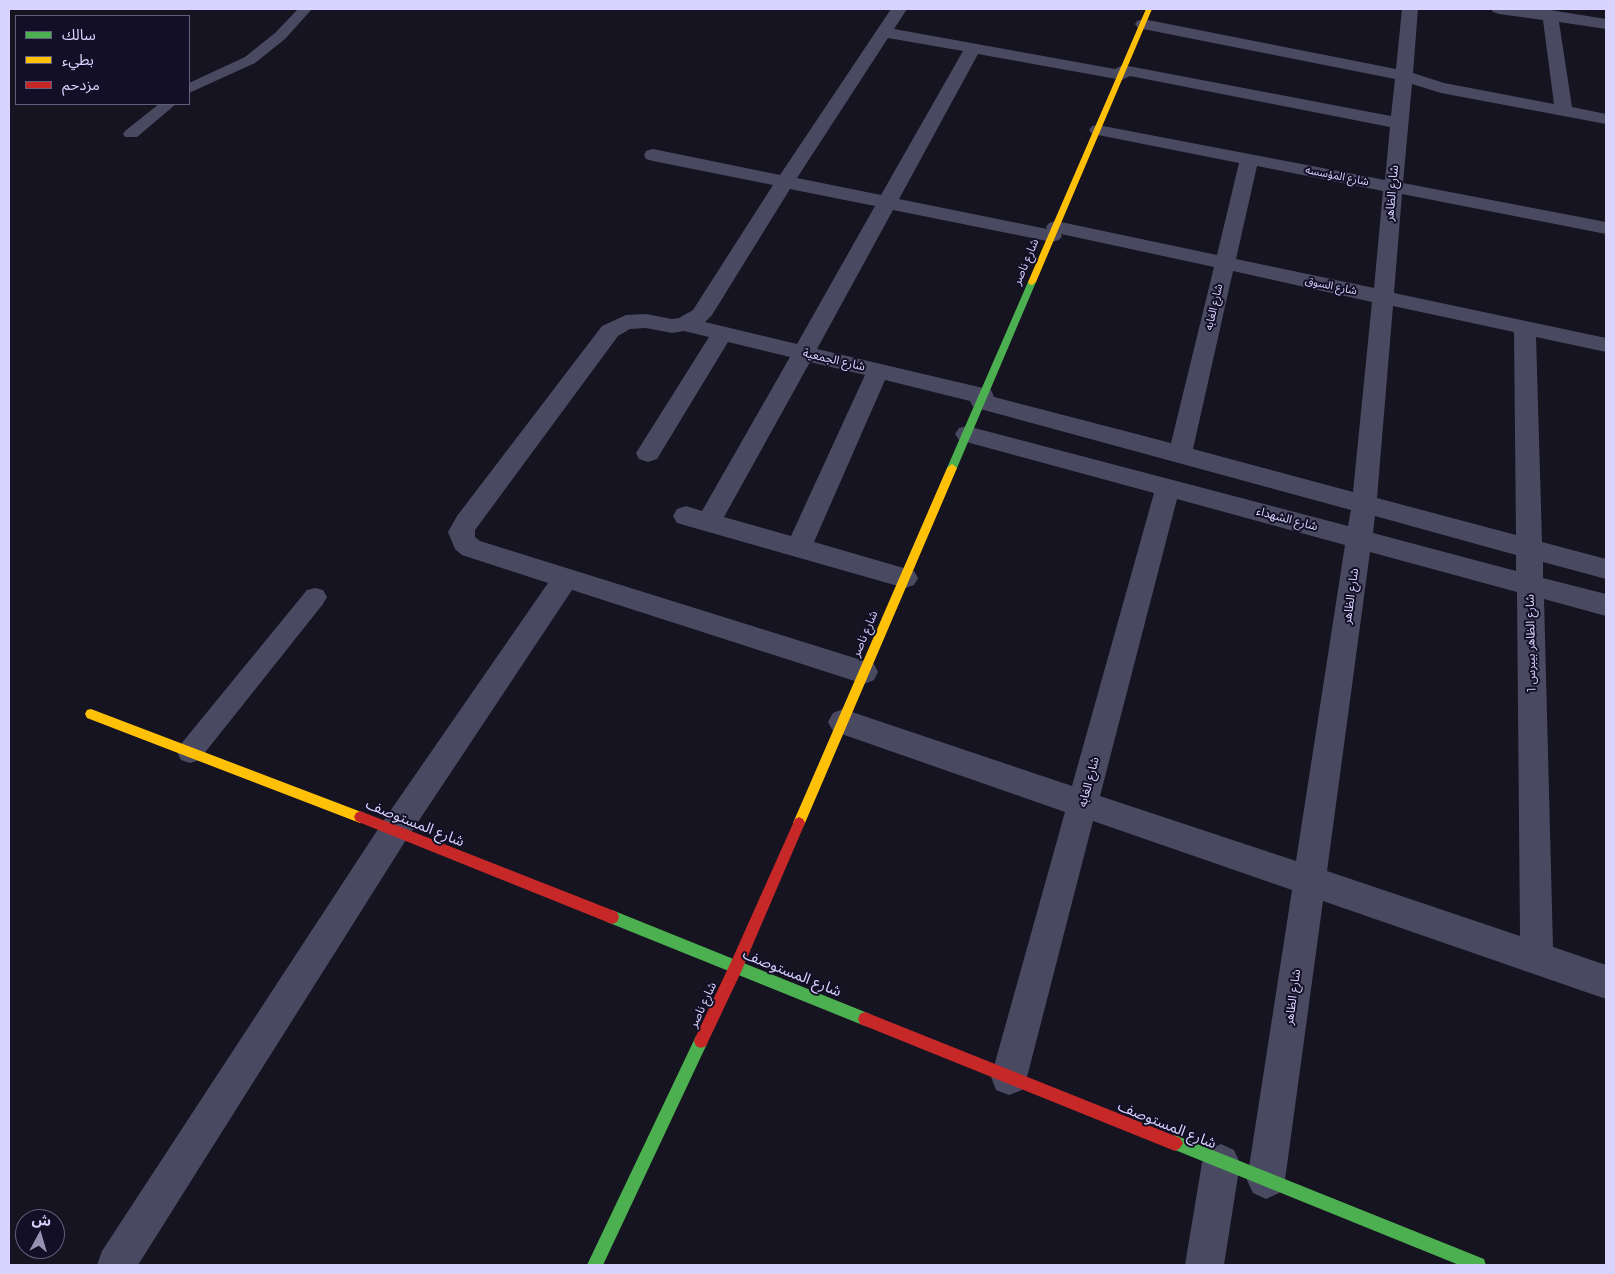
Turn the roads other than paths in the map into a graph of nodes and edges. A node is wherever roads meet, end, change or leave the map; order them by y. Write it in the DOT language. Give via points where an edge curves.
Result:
graph roads {
  1 [pos="305,9"];
  2 [pos="899,9"];
  3 [pos="1149,9"];
  4 [pos="1410,9"];
  5 [pos="1499,9"];
  6 [pos="1520,10"];
  7 [pos="1550,15"];
  8 [pos="1143,24"];
  9 [pos="1606,24"];
  10 [pos="885,32"];
  11 [pos="973,48"];
  12 [pos="1122,72"];
  13 [pos="1404,76"];
  14 [pos="190,89"];
  15 [pos="167,105"];
  16 [pos="1564,111"];
  17 [pos="1606,119"];
  18 [pos="1399,123"];
  19 [pos="1098,130"];
  20 [pos="131,134"];
  21 [pos="653,155"];
  22 [pos="1249,160"];
  23 [pos="785,182"];
  24 [pos="1393,187"];
  25 [pos="887,202"];
  26 [pos="1606,228"];
  27 [pos="1054,232"];
  28 [pos="1225,263"];
  29 [pos="1383,297"];
  30 [pos="684,324"];
  31 [pos="1525,328"];
  32 [pos="723,334"];
  33 [pos="1606,345"];
  34 [pos="804,353"];
  35 [pos="878,371"];
  36 [pos="982,399"];
  37 [pos="967,434"];
  38 [pos="648,453"];
  39 [pos="1180,455"];
  40 [pos="1168,487"];
  41 [pos="1364,504"];
  42 [pos="1359,538"];
  43 [pos="798,548"];
  44 [pos="1529,548"];
  45 [pos="1606,569"];
  46 [pos="566,578"];
  47 [pos="905,578"];
  48 [pos="1530,584"];
  49 [pos="315,597"];
  50 [pos="1606,604"];
  51 [pos="864,672"];
  52 [pos="91,714"];
  53 [pos="843,722"];
  54 [pos="190,752"];
  55 [pos="1083,804"];
  56 [pos="395,830"];
  57 [pos="1310,881"];
  58 [pos="1538,958"];
  59 [pos="736,967"];
  60 [pos="1606,982"];
  61 [pos="1009,1077"];
  62 [pos="1221,1162"];
  63 [pos="1266,1180"];
  64 [pos="116,1265"];
  65 [pos="595,1265"];
  66 [pos="1204,1265"];
  67 [pos="1478,1265"];
  1 -- 14 [label="lane" via="280,36 250,60"];
  2 -- 10 [label="street"];
  3 -- 8 [label="street, شارع ناصر"];
  4 -- 13 [label="street, شارع الظاهر"];
  5 -- 6 [label="street"];
  6 -- 7 [label="street"];
  7 -- 9 [label="street"];
  7 -- 16 [label="street"];
  8 -- 12 [label="street, شارع ناصر"];
  8 -- 13 [label="street"];
  10 -- 11 [label="street"];
  10 -- 23 [label="street"];
  11 -- 12 [label="street"];
  11 -- 25 [label="street"];
  12 -- 18 [label="street"];
  12 -- 19 [label="street, شارع ناصر"];
  13 -- 16 [label="street" via="1441,88"];
  13 -- 18 [label="street, شارع الظاهر"];
  15 -- 20 [label="lane"];
  16 -- 17 [label="street"];
  18 -- 24 [label="street, شارع الظاهر"];
  19 -- 22 [label="street, شارع المؤسسه"];
  19 -- 27 [label="street, شارع ناصر"];
  21 -- 23 [label="street, شارع السوق"];
  22 -- 24 [label="street, شارع المؤسسه"];
  22 -- 28 [label="street, شارع الغابه"];
  23 -- 25 [label="street, شارع السوق"];
  23 -- 30 [label="street" via="701,315"];
  24 -- 26 [label="street, شارع المؤسسه"];
  24 -- 29 [label="street, شارع الظاهر"];
  25 -- 27 [label="street, شارع السوق"];
  25 -- 34 [label="street"];
  27 -- 28 [label="street, شارع السوق"];
  27 -- 36 [label="street, شارع ناصر"];
  28 -- 29 [label="street, شارع السوق"];
  28 -- 39 [label="street, شارع الغابه"];
  29 -- 31 [label="street, شارع السوق"];
  29 -- 41 [label="street, شارع الظاهر"];
  30 -- 32 [label="street, شارع الجمعية"];
  30 -- 46 [label="street, شارع الجمعية" via="672,326 636,320 610,331 461,532 464,542 471,548"];
  31 -- 33 [label="street, شارع السوق"];
  31 -- 44 [label="street, شارع الظاهر بيبرس 1"];
  32 -- 34 [label="street, شارع الجمعية"];
  32 -- 38 [label="street"];
  34 -- 35 [label="street, شارع الجمعية"];
  34 -- 43 [label="street" via="698,519"];
  35 -- 36 [label="street, شارع الجمعية"];
  35 -- 43 [label="street"];
  36 -- 37 [label="street, شارع ناصر"];
  36 -- 39 [label="street"];
  37 -- 40 [label="street, شارع الشهداء"];
  37 -- 47 [label="street, شارع ناصر"];
  39 -- 41 [label="street"];
  40 -- 42 [label="street, شارع الشهداء"];
  40 -- 55 [label="street, شارع الغابه"];
  41 -- 42 [label="street, شارع الظاهر"];
  41 -- 44 [label="street"];
  42 -- 48 [label="street, شارع الشهداء"];
  42 -- 57 [label="street, شارع الظاهر"];
  43 -- 47 [label="street"];
  44 -- 45 [label="street"];
  44 -- 48 [label="street, شارع الظاهر بيبرس 1"];
  46 -- 51 [label="street"];
  46 -- 56 [label="street"];
  47 -- 51 [label="street, شارع ناصر"];
  48 -- 50 [label="street, شارع الشهداء"];
  48 -- 58 [label="street, شارع الظاهر بيبرس 1"];
  49 -- 54 [label="lane"];
  51 -- 53 [label="street, شارع ناصر"];
  52 -- 54 [label="street, شارع المستوصف"];
  53 -- 55 [label="street"];
  53 -- 59 [label="street, شارع ناصر"];
  54 -- 56 [label="street, شارع المستوصف"];
  55 -- 57 [label="street"];
  55 -- 61 [label="street, شارع الغابه"];
  56 -- 59 [label="street, شارع المستوصف"];
  56 -- 64 [label="street"];
  57 -- 58 [label="street"];
  57 -- 63 [label="street, شارع الظاهر"];
  58 -- 60 [label="street"];
  59 -- 61 [label="street, شارع المستوصف"];
  59 -- 65 [label="street, شارع ناصر"];
  61 -- 62 [label="street, شارع المستوصف"];
  62 -- 63 [label="street, شارع المستوصف"];
  62 -- 66 [label="street"];
  63 -- 67 [label="street, شارع المستوصف"];
}
